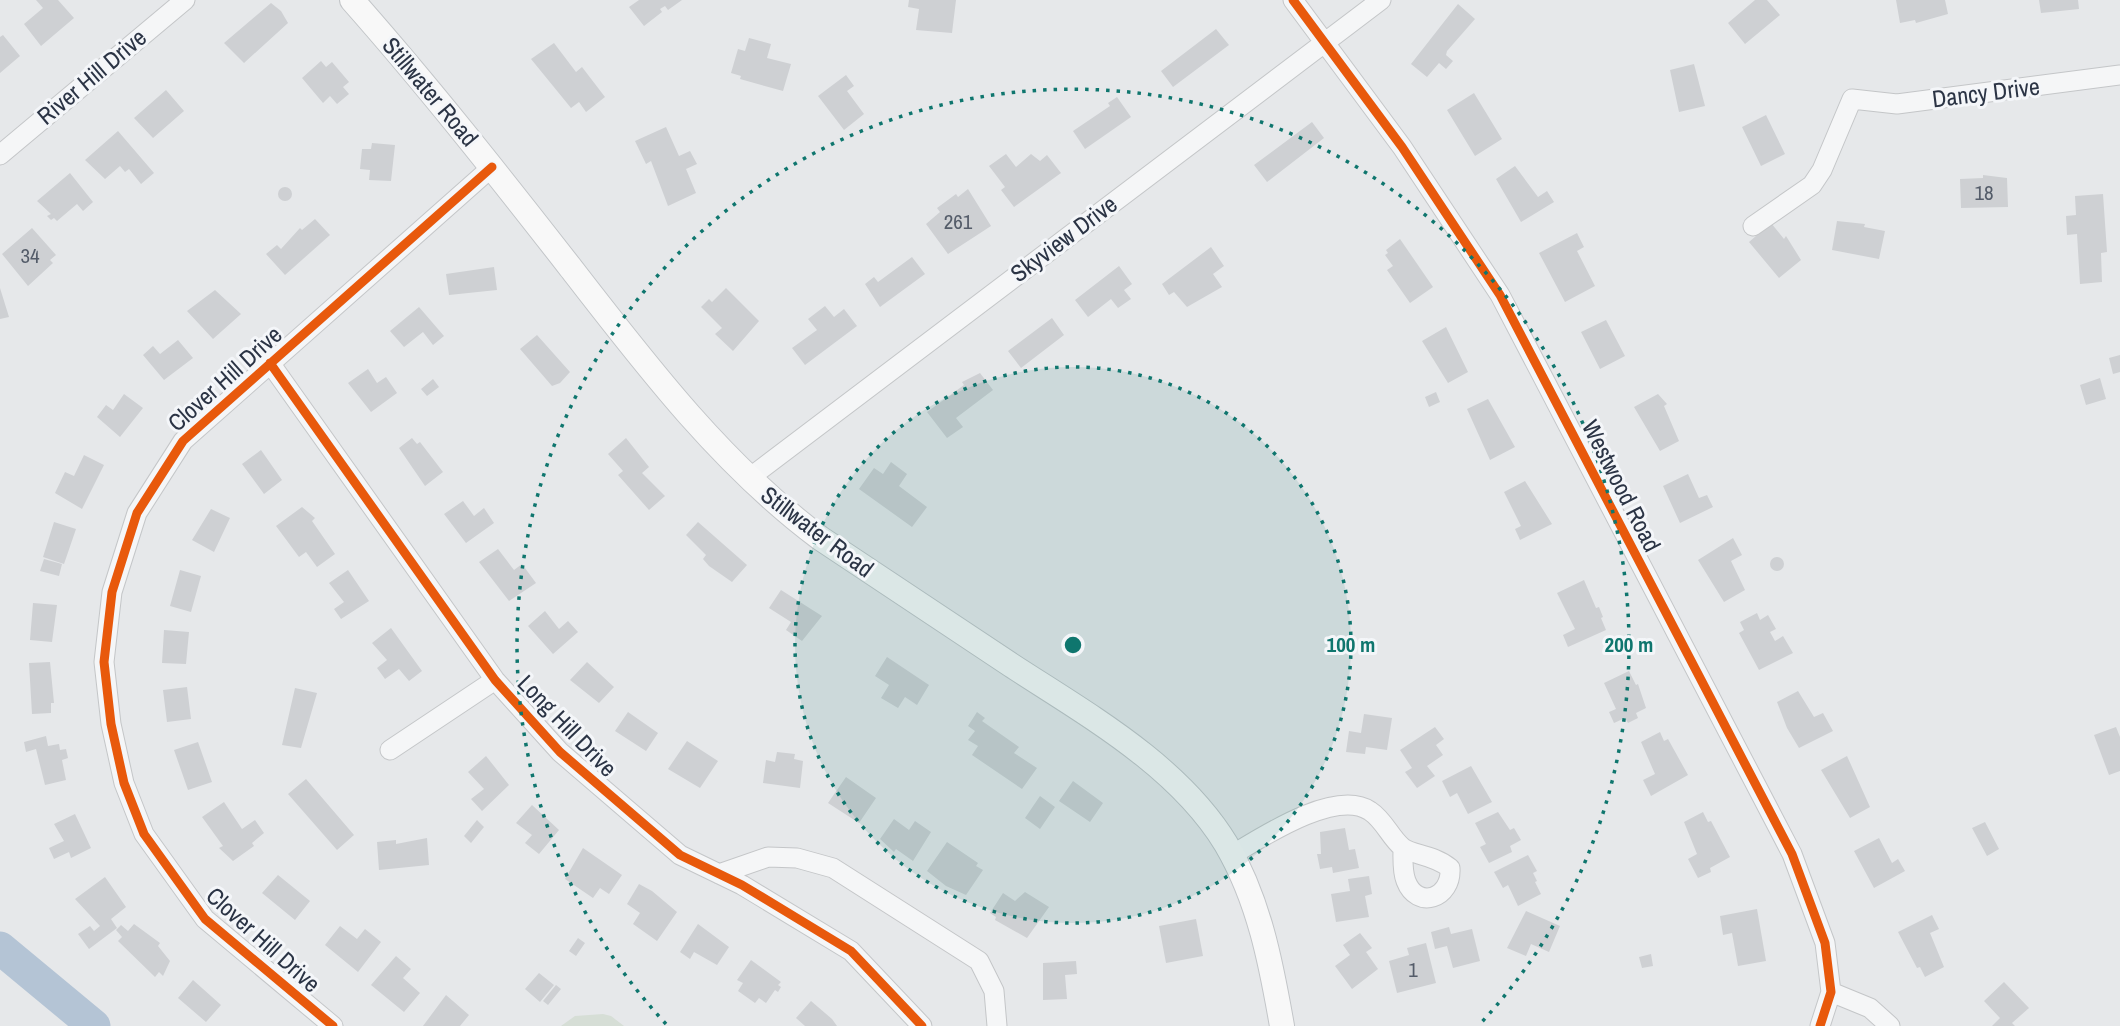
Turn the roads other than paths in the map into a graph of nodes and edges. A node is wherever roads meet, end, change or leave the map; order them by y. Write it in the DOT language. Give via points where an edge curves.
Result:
graph roads {
  1 [pos="185,0"];
  2 [pos="352,0"];
  3 [pos="1293,0"];
  4 [pos="1381,0"];
  5 [pos="1326,44"];
  6 [pos="2120,75"];
  7 [pos="0,155"];
  8 [pos="492,167"];
  9 [pos="1753,226"];
  10 [pos="270,363"];
  11 [pos="748,479"];
  12 [pos="495,680"];
  13 [pos="390,750"];
  14 [pos="1403,848"];
  15 [pos="1232,855"];
  16 [pos="719,874"];
  17 [pos="1831,992"];
  18 [pos="332,1026"];
  19 [pos="922,1026"];
  20 [pos="997,1026"];
  21 [pos="1282,1026"];
  22 [pos="1820,1026"];
  23 [pos="1889,1026"];
  1 -- 7 [label="street, River Hill Drive"];
  2 -- 8 [label="main road, Stillwater Road"];
  3 -- 5 [label="street, Westwood Road"];
  4 -- 5 [label="street, Skyview Drive"];
  5 -- 11 [label="street, Skyview Drive"];
  5 -- 17 [label="street, Westwood Road" via="1402,147 1500,295 1792,854 1825,943"];
  6 -- 9 [label="street, Dancy Drive" via="1897,104 1853,99 1812,185"];
  8 -- 10 [label="street, Clover Hill Drive"];
  8 -- 11 [label="main road, Stillwater Road" via="607,315"];
  10 -- 12 [label="street, Long Hill Drive"];
  10 -- 18 [label="street, Clover Hill Drive" via="183,441 137,513 112,592 104,662 124,783 144,834 205,919"];
  11 -- 15 [label="main road, Stillwater Road" via="820,538 1114,734 1178,785"];
  12 -- 13 [label="street"];
  12 -- 16 [label="street, Long Hill Drive" via="560,752 632,817 680,855"];
  14 -- 15 [label="street" via="1372,812 1350,804 1319,810"];
  15 -- 21 [label="main road, Stillwater Road" via="1258,913"];
  16 -- 19 [label="street, Long Hill Drive" via="851,951"];
  16 -- 20 [label="street" via="768,857 797,858 833,868 979,961 994,990"];
  17 -- 22 [label="street, Westwood Road"];
  17 -- 23 [label="street" via="1870,1008"];
}
